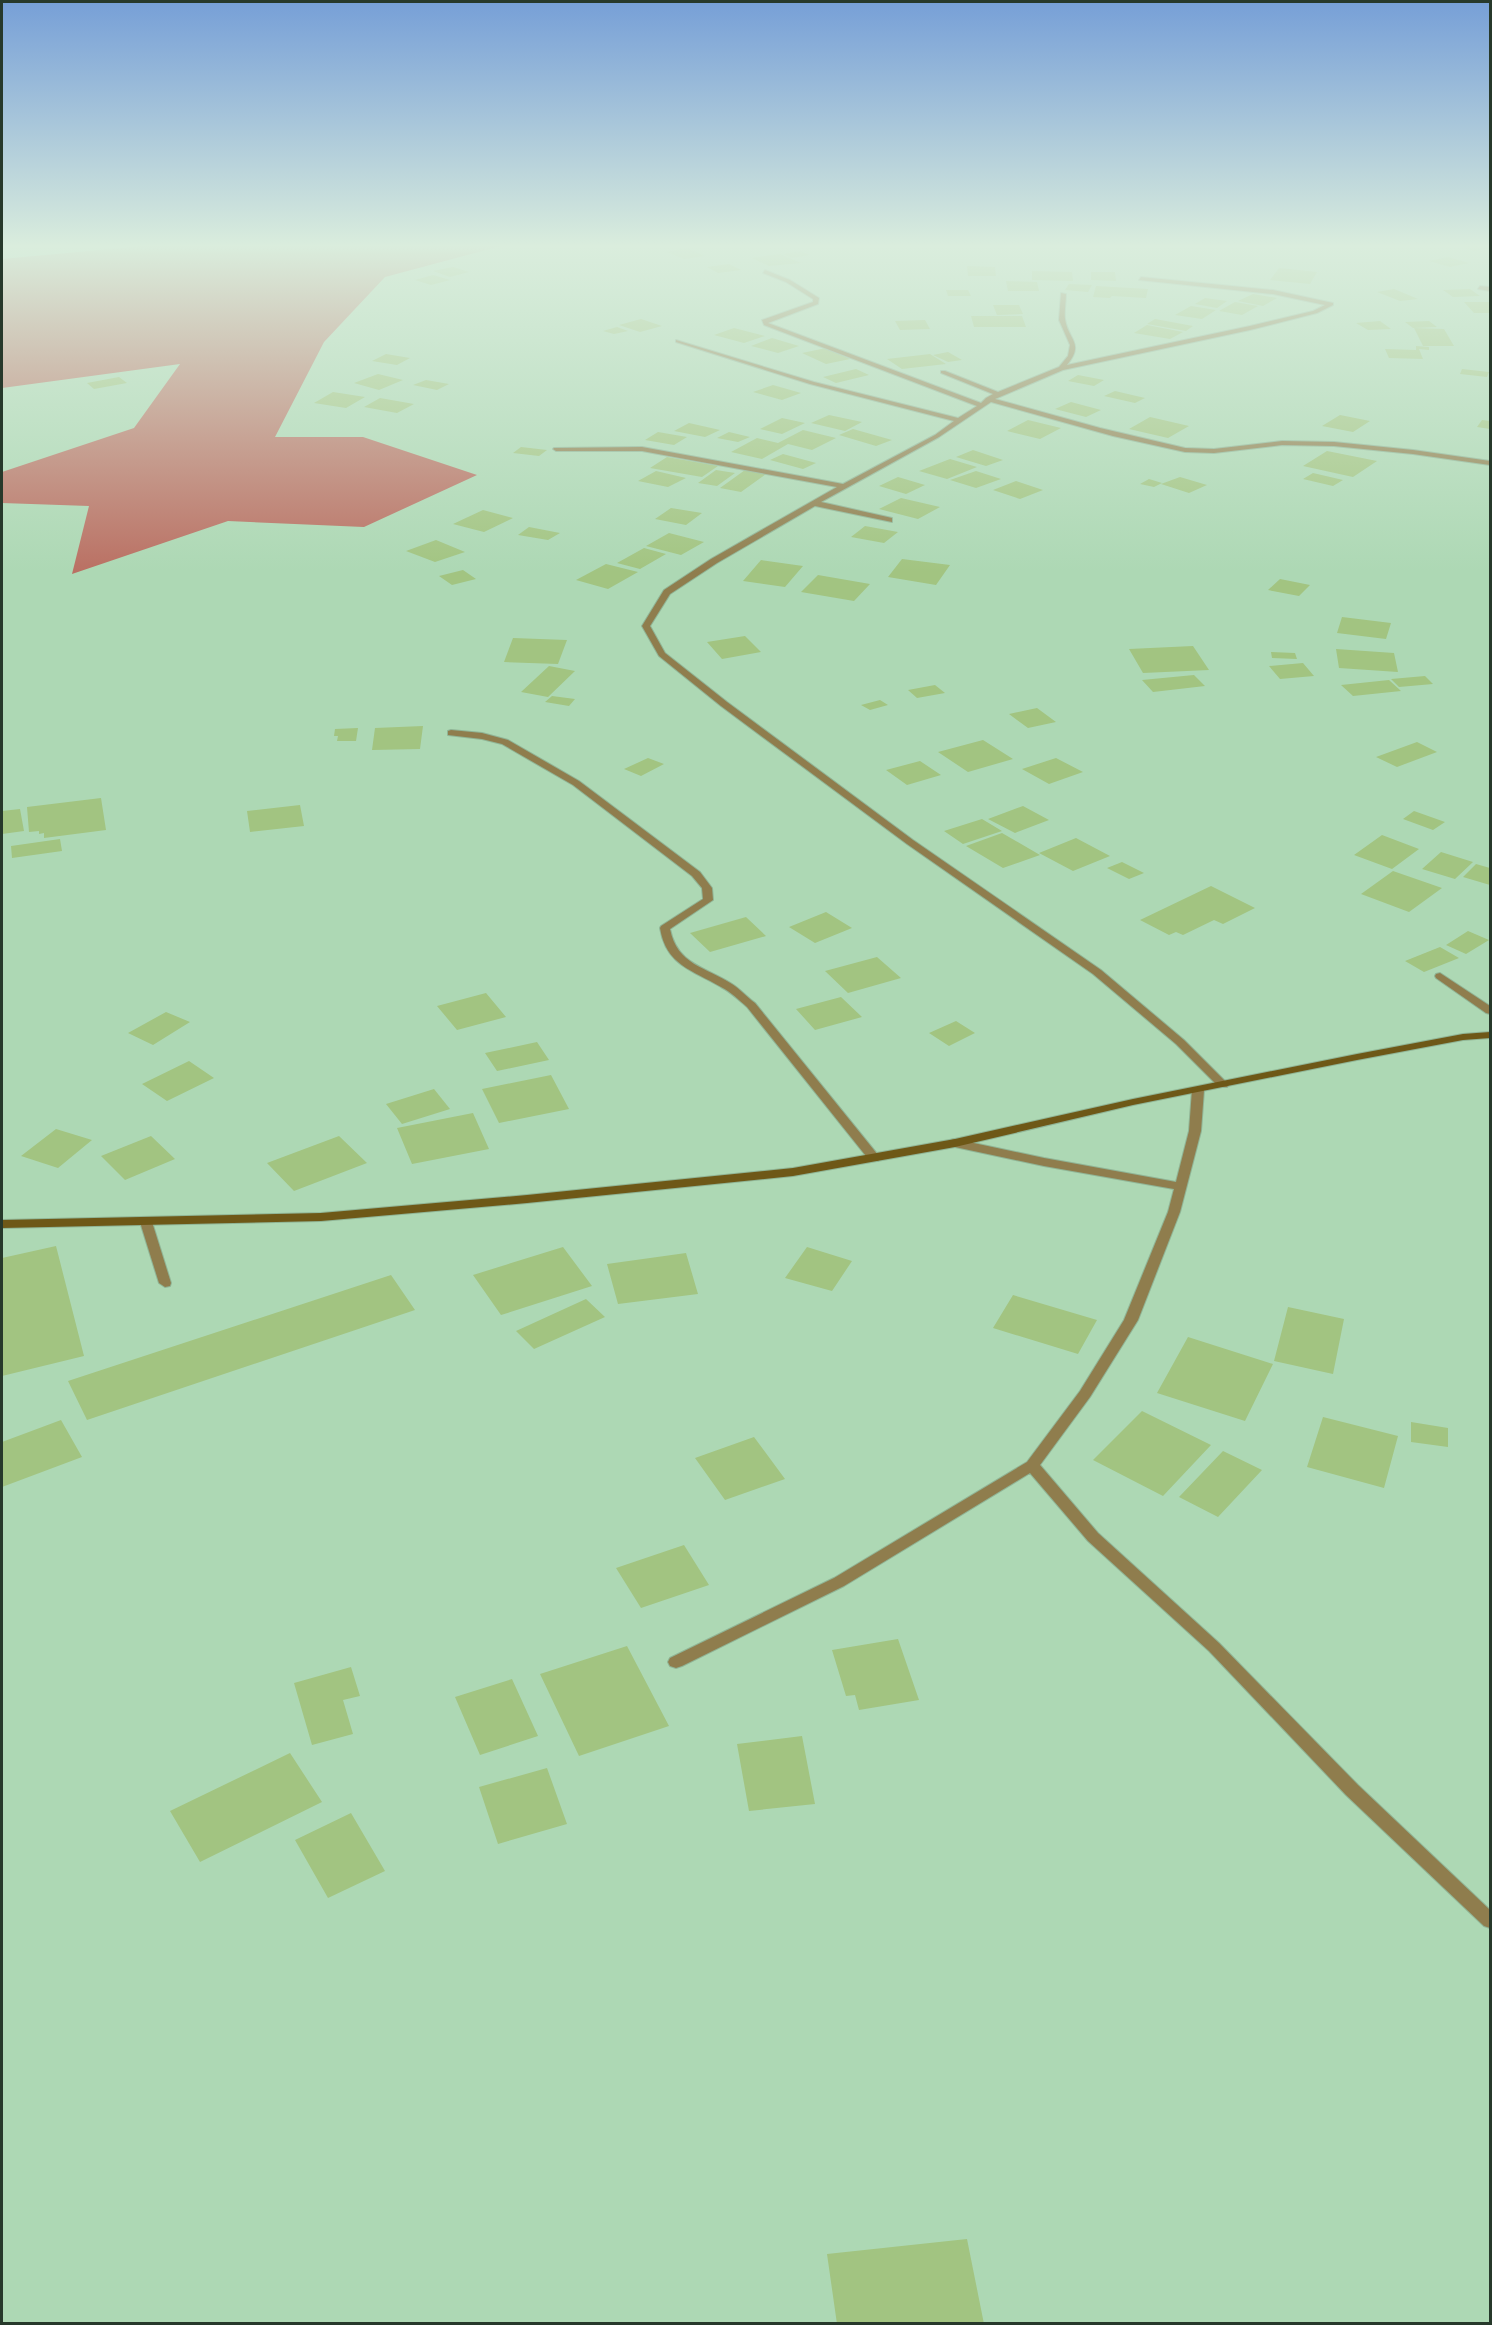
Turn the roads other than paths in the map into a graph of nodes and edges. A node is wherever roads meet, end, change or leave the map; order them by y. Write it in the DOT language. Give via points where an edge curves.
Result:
graph roads {
  1 [pos="721,354"];
  2 [pos="852,354"];
  3 [pos="1071,354"];
  4 [pos="1125,354"];
  5 [pos="1061,368"];
  6 [pos="943,372"];
  7 [pos="998,394"];
  8 [pos="985,402"];
  9 [pos="960,421"];
  10 [pos="556,449"];
  11 [pos="1491,463"];
  12 [pos="844,486"];
  13 [pos="814,503"];
  14 [pos="889,520"];
  15 [pos="451,733"];
  16 [pos="1440,976"];
  17 [pos="1491,1011"];
  18 [pos="1491,1035"];
  19 [pos="1223,1085"];
  20 [pos="1198,1090"];
  21 [pos="955,1143"];
  22 [pos="874,1158"];
  23 [pos="1181,1187"];
  24 [pos="146,1222"];
  25 [pos="2,1224"];
  26 [pos="165,1283"];
  27 [pos="1032,1465"];
  28 [pos="676,1662"];
  29 [pos="1491,1921"];
  1 -- 9 [label="street" via="812,383"];
  2 -- 8 [label="street"];
  3 -- 5 [label="street"];
  4 -- 5 [label="street"];
  5 -- 7 [label="street"];
  6 -- 7 [label="street"];
  7 -- 8 [label="street"];
  8 -- 9 [label="street"];
  8 -- 11 [label="street" via="1190,451 1282,443 1417,451"];
  9 -- 12 [label="street"];
  10 -- 12 [label="street" via="652,450"];
  12 -- 13 [label="street"];
  13 -- 14 [label="street"];
  13 -- 19 [label="street" via="667,592 646,626 662,654 910,842 1097,972 1180,1042"];
  15 -- 22 [label="street" via="505,742 566,777 696,874 707,888 708,900 665,928 674,954 752,1005"];
  16 -- 17 [label="street"];
  18 -- 19 [label="street" via="1368,1054"];
  19 -- 20 [label="street"];
  20 -- 21 [label="street"];
  20 -- 23 [label="street" via="1195,1131"];
  21 -- 22 [label="street"];
  21 -- 23 [label="street"];
  22 -- 24 [label="street" via="792,1172 527,1199 321,1217"];
  23 -- 27 [label="street" via="1131,1320 1085,1394"];
  24 -- 25 [label="street"];
  24 -- 26 [label="street"];
  27 -- 28 [label="street" via="839,1582"];
  27 -- 29 [label="street" via="1094,1537 1214,1647 1352,1790"];
}
